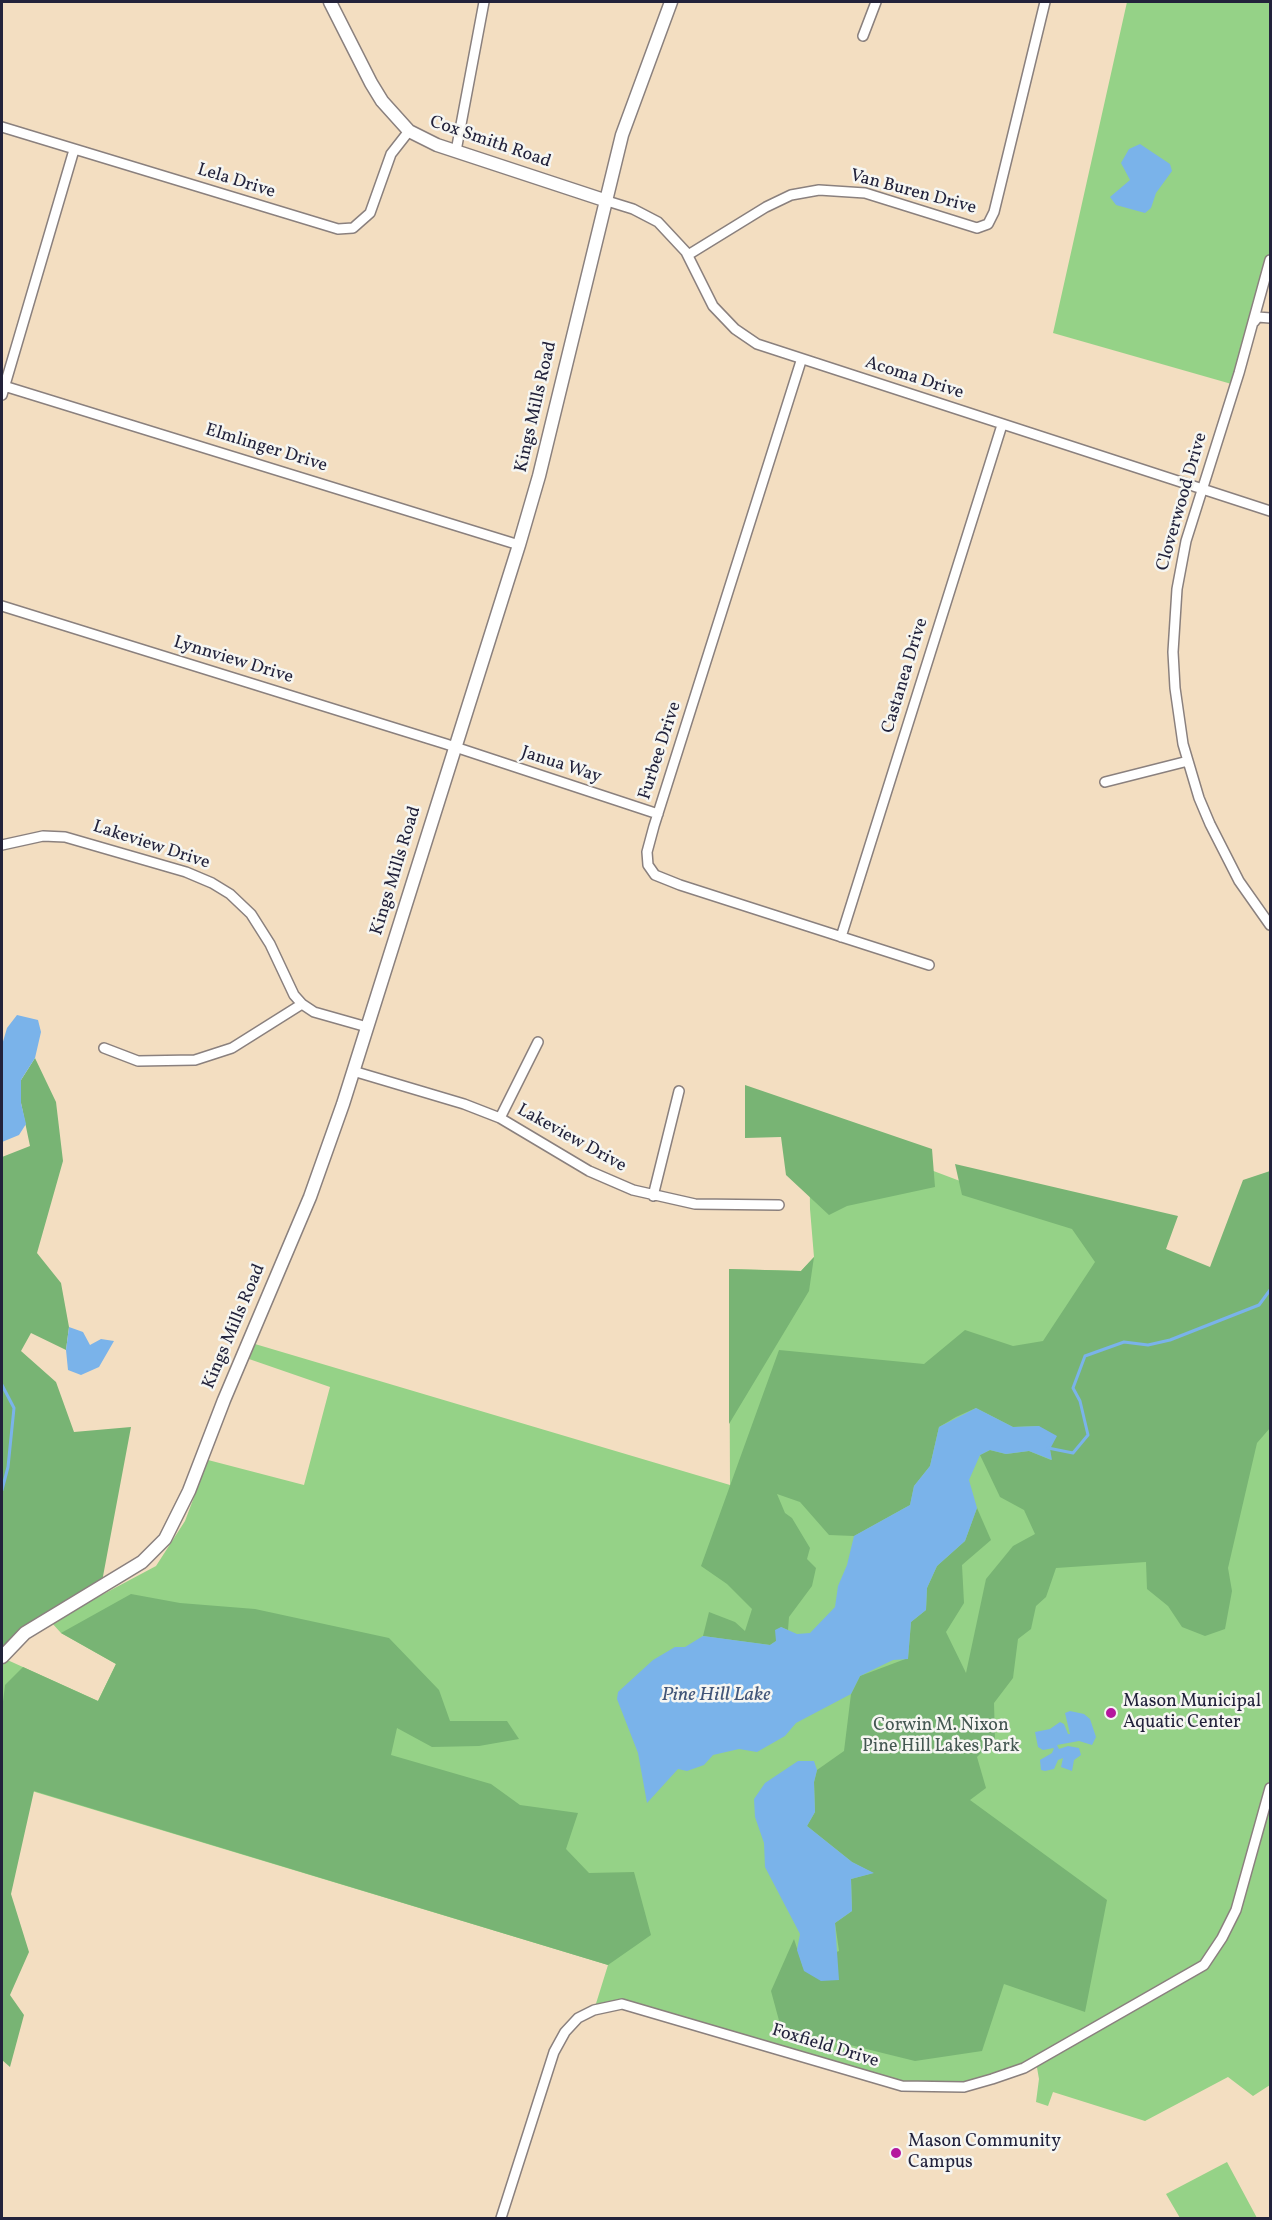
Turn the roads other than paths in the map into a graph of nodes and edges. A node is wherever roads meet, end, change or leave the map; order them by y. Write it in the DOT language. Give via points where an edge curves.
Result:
graph roads {
  1 [pos="330,2"];
  2 [pos="484,2"];
  3 [pos="671,2"];
  4 [pos="876,2"];
  5 [pos="1045,2"];
  6 [pos="863,36"];
  7 [pos="2,128"];
  8 [pos="409,131"];
  9 [pos="74,150"];
  10 [pos="456,151"];
  11 [pos="604,200"];
  12 [pos="688,255"];
  13 [pos="1270,260"];
  14 [pos="1270,318"];
  15 [pos="1254,322"];
  16 [pos="801,361"];
  17 [pos="3,390"];
  18 [pos="1002,424"];
  19 [pos="1202,489"];
  20 [pos="1270,511"];
  21 [pos="519,545"];
  22 [pos="2,606"];
  23 [pos="454,747"];
  24 [pos="1188,761"];
  25 [pos="1105,782"];
  26 [pos="658,814"];
  27 [pos="2,845"];
  28 [pos="1270,925"];
  29 [pos="841,937"];
  30 [pos="929,965"];
  31 [pos="302,1005"];
  32 [pos="367,1027"];
  33 [pos="538,1042"];
  34 [pos="104,1048"];
  35 [pos="353,1071"];
  36 [pos="679,1090"];
  37 [pos="500,1119"];
  38 [pos="653,1196"];
  39 [pos="779,1205"];
  40 [pos="2,1657"];
  41 [pos="1270,1788"];
  42 [pos="501,2218"];
  1 -- 8 [label="street, Cox Smith Road" via="382,101"];
  2 -- 10 [label="street"];
  3 -- 11 [label="street, Kings Mills Road" via="622,135"];
  4 -- 6 [label="street"];
  5 -- 12 [label="street, Van Buren Drive" via="988,224 977,228 865,193 819,190 791,195 766,207"];
  7 -- 9 [label="street, Lela Drive"];
  8 -- 9 [label="street, Lela Drive" via="391,154 370,213 360,224 346,229 324,226"];
  8 -- 10 [label="street, Cox Smith Road"];
  9 -- 17 [label="street"];
  10 -- 11 [label="street, Cox Smith Road"];
  11 -- 12 [label="street, Acoma Drive" via="648,216"];
  11 -- 21 [label="street, Kings Mills Road"];
  12 -- 16 [label="street, Acoma Drive" via="714,306 735,329 757,344"];
  13 -- 15 [label="street, Cloverwood Drive"];
  14 -- 15 [label="street" via="1258,317"];
  15 -- 19 [label="street, Cloverwood Drive"];
  16 -- 18 [label="street, Acoma Drive"];
  16 -- 26 [label="street, Furbee Drive"];
  17 -- 21 [label="street, Elmlinger Drive"];
  18 -- 19 [label="street, Acoma Drive"];
  18 -- 29 [label="street, Castanea Drive"];
  19 -- 20 [label="street, Acoma Drive"];
  19 -- 24 [label="street, Cloverwood Drive" via="1179,575 1174,624 1175,688"];
  21 -- 23 [label="street, Kings Mills Road"];
  22 -- 23 [label="street, Lynnview Drive"];
  23 -- 26 [label="street, Janua Way"];
  23 -- 32 [label="street, Kings Mills Road"];
  24 -- 25 [label="street"];
  24 -- 28 [label="street, Cloverwood Drive" via="1222,850"];
  26 -- 29 [label="street, Furbee Drive" via="647,852 648,865 655,875"];
  27 -- 31 [label="street, Lakeview Drive" via="43,836 65,837 212,883 251,914"];
  29 -- 30 [label="street, Furbee Drive"];
  31 -- 32 [label="street"];
  31 -- 34 [label="street" via="247,1040 202,1059 138,1060"];
  32 -- 35 [label="street, Kings Mills Road"];
  33 -- 37 [label="street"];
  35 -- 37 [label="street, Lakeview Drive" via="464,1104"];
  35 -- 40 [label="street, Kings Mills Road" via="310,1197 189,1491 165,1539 142,1562 25,1633"];
  36 -- 38 [label="street"];
  37 -- 38 [label="street, Lakeview Drive" via="607,1180"];
  38 -- 39 [label="street, Lakeview Drive" via="695,1204"];
  41 -- 42 [label="street, Foxfield Drive" via="1232,1921 1213,1953 1196,1971 1024,2068 964,2087 901,2086 622,2004 578,2018 554,2052"];
}
